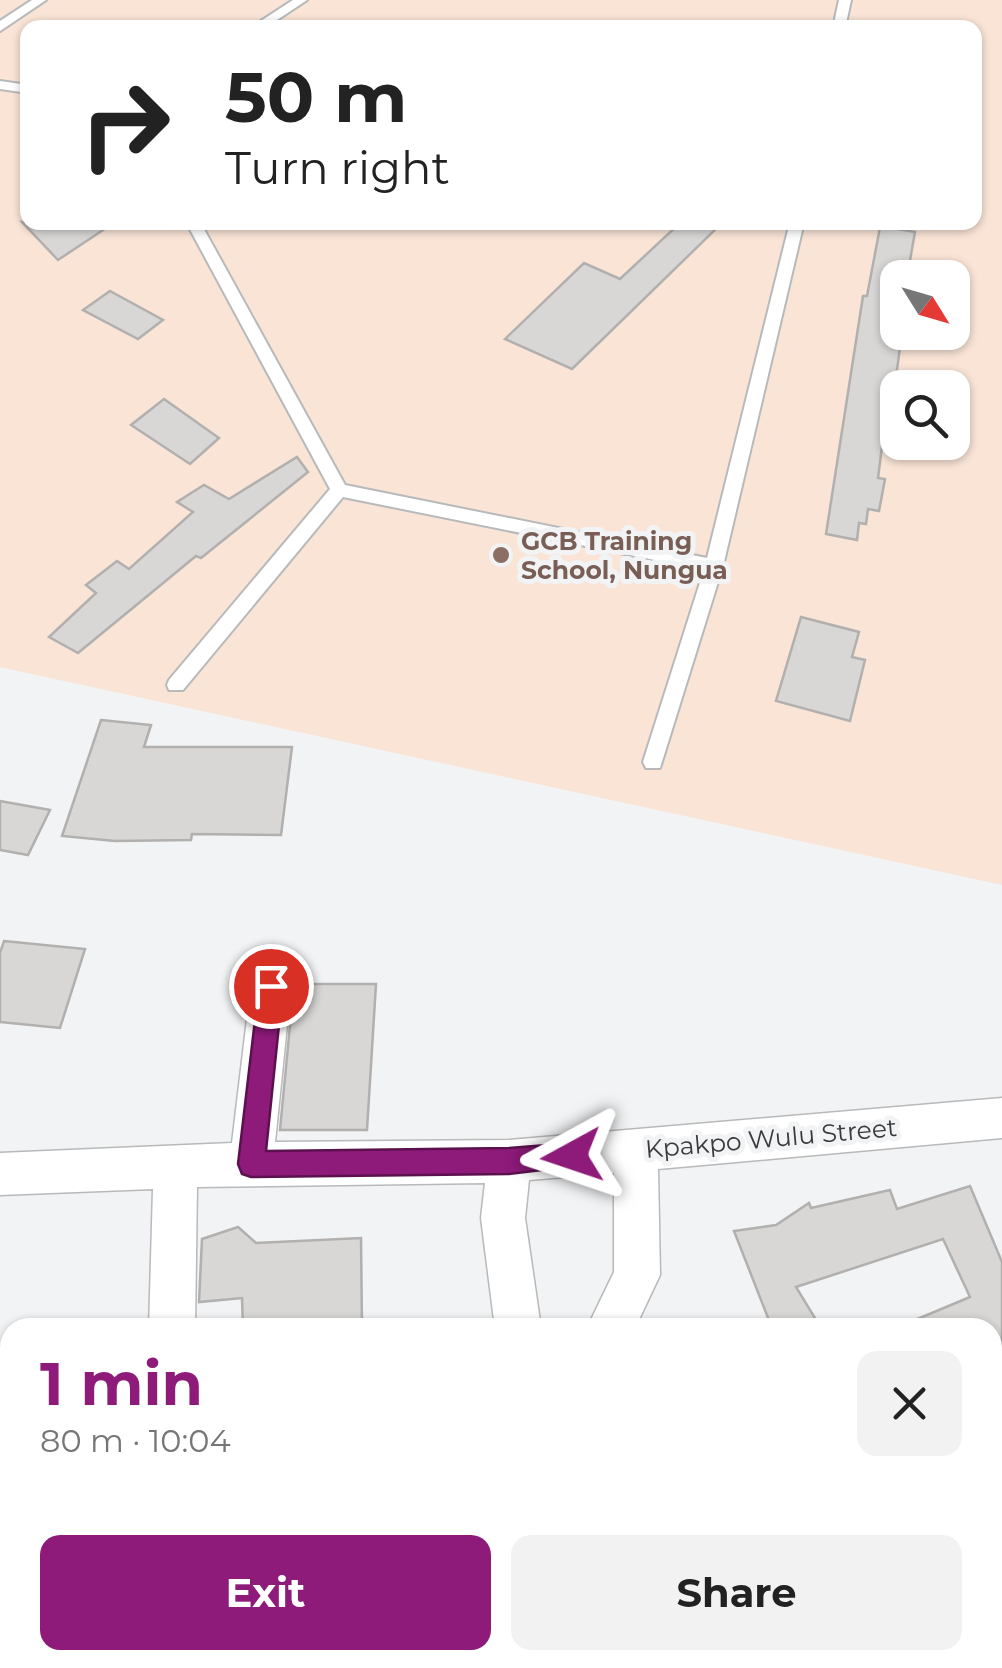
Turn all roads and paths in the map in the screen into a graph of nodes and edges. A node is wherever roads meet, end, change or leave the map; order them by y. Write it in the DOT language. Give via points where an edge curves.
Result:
graph roads {
  1 [pos="40,0"];
  2 [pos="301,0"];
  3 [pos="269,20"];
  4 [pos="0,26"];
  5 [pos="197,230"];
  6 [pos="795,230"];
  7 [pos="339,490"];
  8 [pos="714,566"];
  9 [pos="176,685"];
  10 [pos="653,762"];
  11 [pos="271,986"];
  12 [pos="1002,1118"];
  13 [pos="636,1150"];
  14 [pos="509,1161"];
  15 [pos="251,1164"];
  16 [pos="175,1167"];
  17 [pos="0,1174"];
  18 [pos="172,1318"];
  19 [pos="517,1318"];
  20 [pos="615,1318"];
  1 -- 4 [label="lane"];
  2 -- 3 [label="lane"];
  5 -- 7 [label="lane"];
  6 -- 8 [label="lane"];
  7 -- 8 [label="lane"];
  7 -- 9 [label="lane"];
  8 -- 10 [label="lane"];
  11 -- 15 [label="street"];
  12 -- 13 [label="street, Kpakpo Wulu Street"];
  13 -- 14 [label="street, Kpakpo Wulu Street"];
  13 -- 20 [label="street" via="637,1275"];
  14 -- 15 [label="street, Kpakpo Wulu Street"];
  14 -- 19 [label="street" via="503,1218"];
  15 -- 16 [label="street, Kpakpo Wulu Street"];
  16 -- 17 [label="street, Kpakpo Wulu Street"];
  16 -- 18 [label="street"];
}
